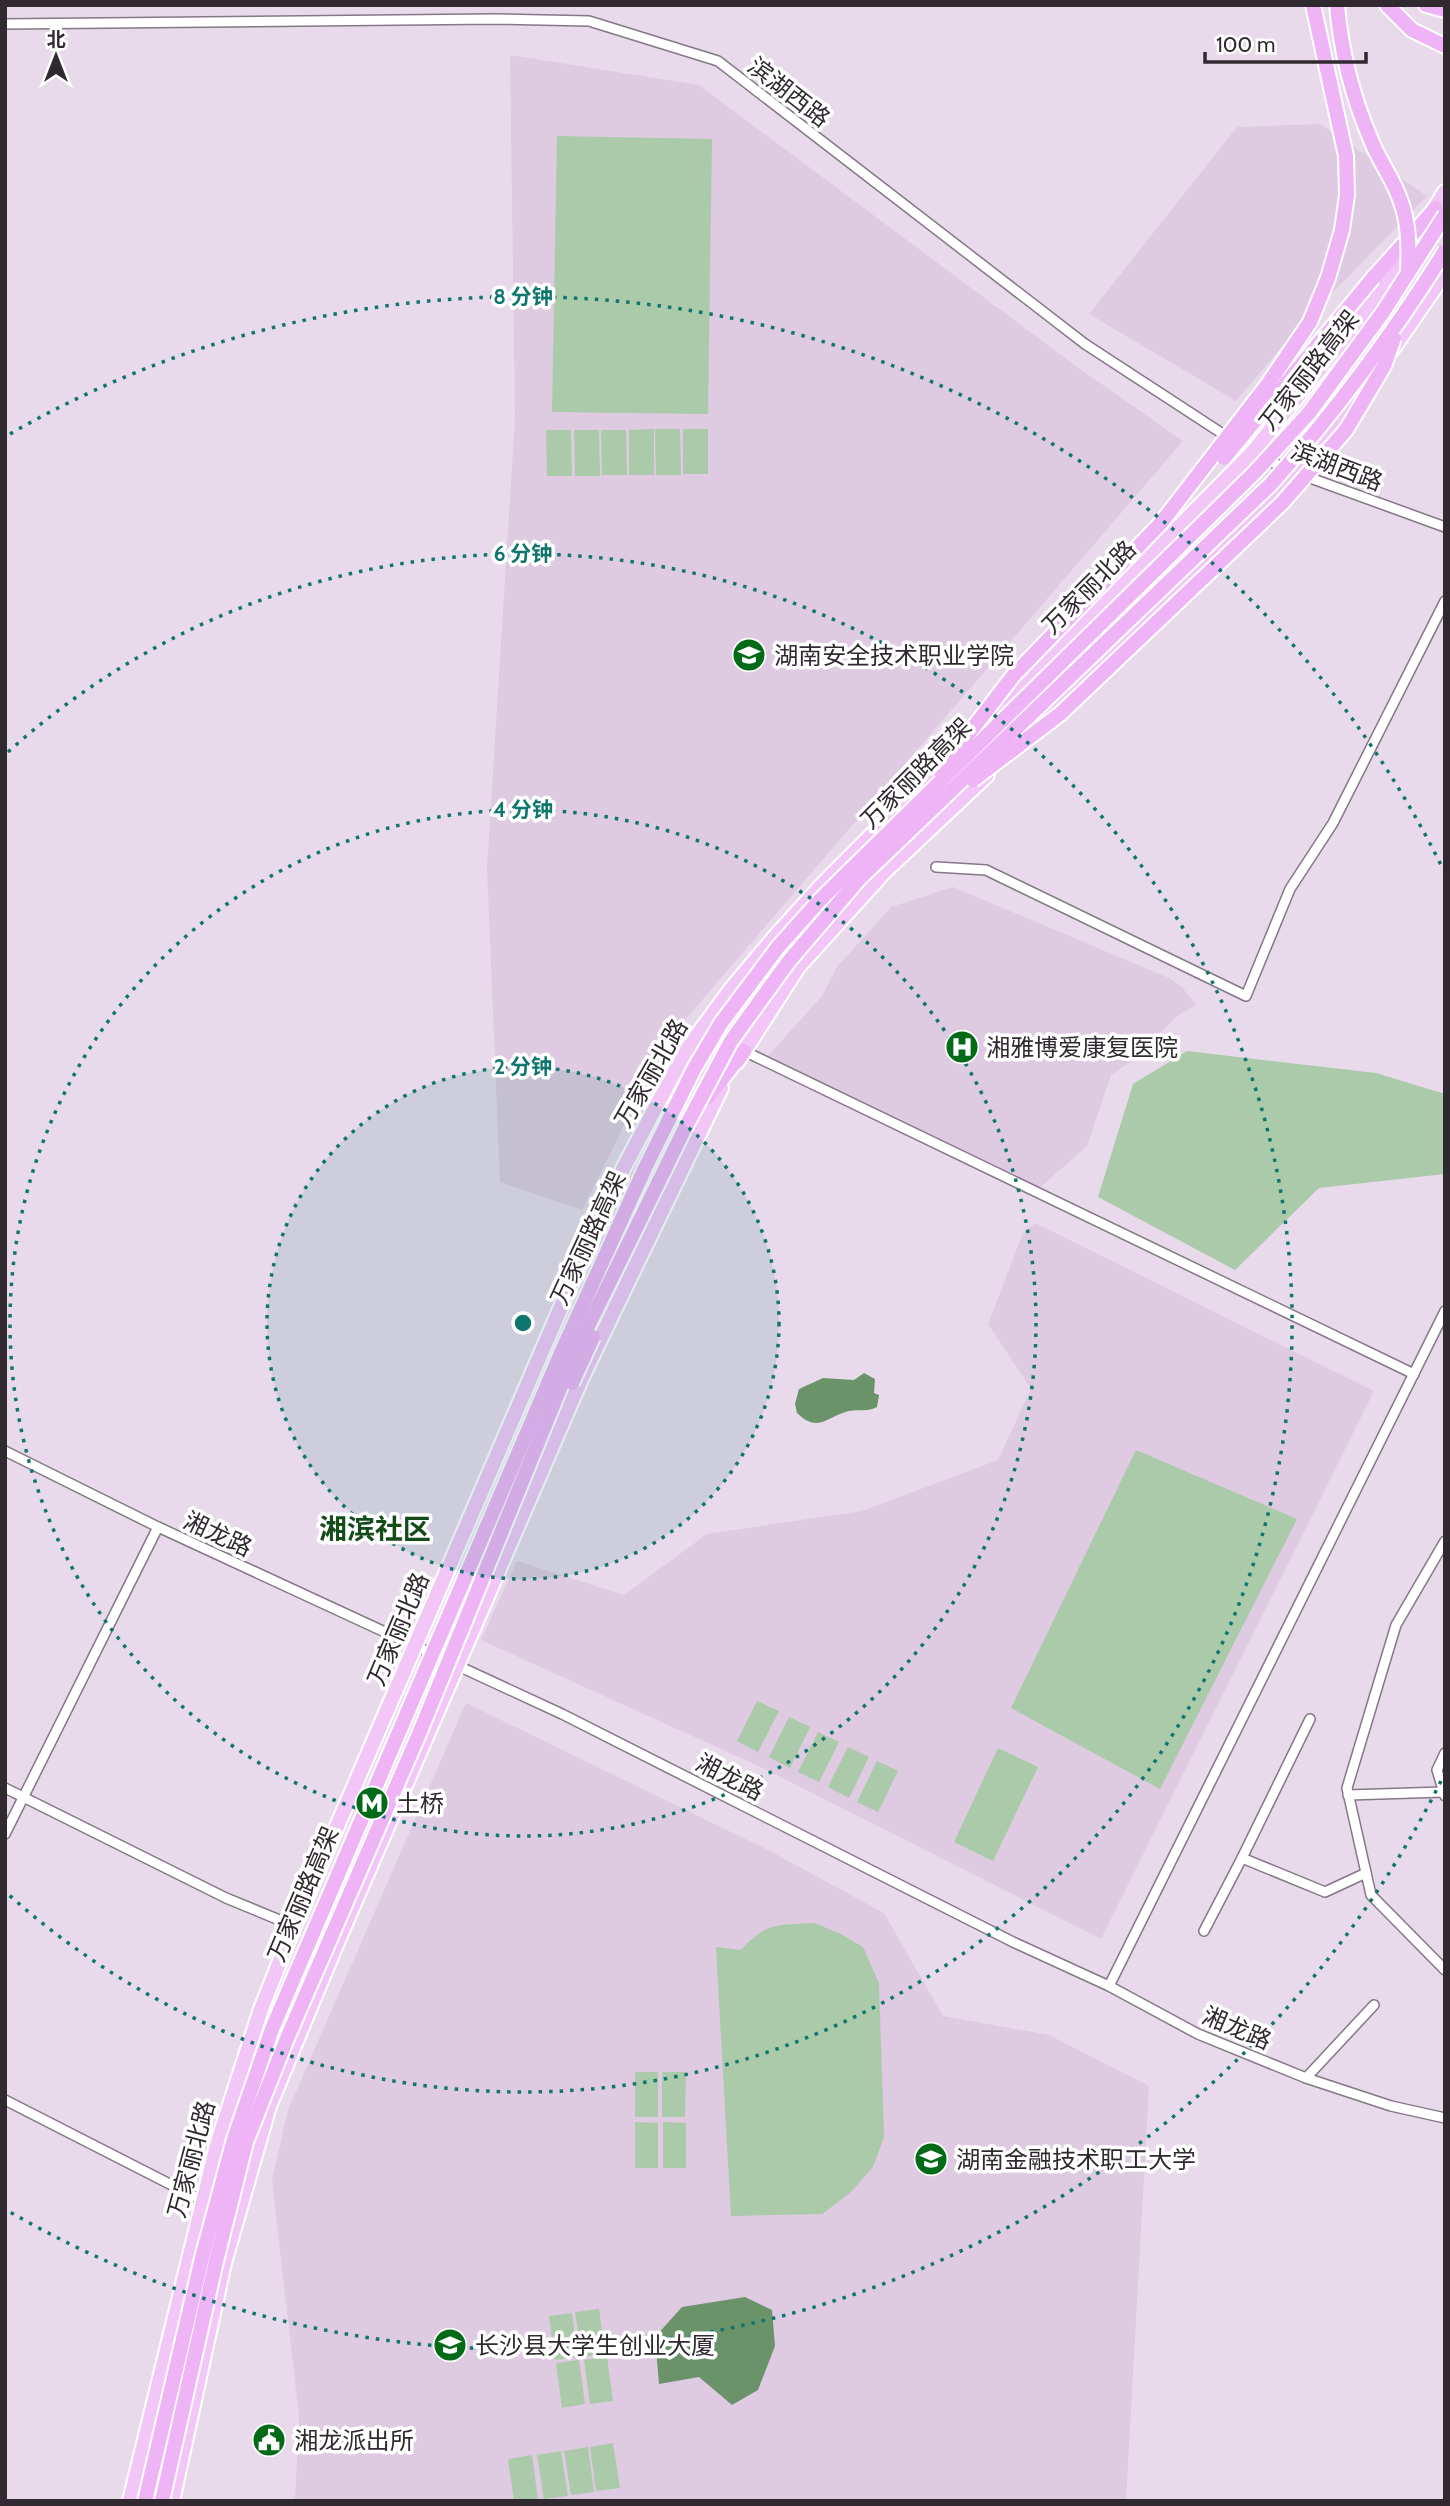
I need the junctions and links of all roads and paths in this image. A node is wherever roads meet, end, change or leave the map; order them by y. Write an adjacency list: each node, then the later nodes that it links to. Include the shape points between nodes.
1 (1312, 5): 14 (highway, bridge, via 1346,156 1342,230 1310,321 1268,384)
2 (1337, 5): 17 (highway, bridge, via 1353,96 1401,201 1407,225 1407,298 1384,366 1346,430 1282,503 1060,714)
3 (1387, 5): 7 (highway, via 1412,30)
4 (1426, 5): 5 (highway)
5 (1445, 10)
6 (5, 24): 12 (street, 滨湖西路, via 589,21 718,61 1086,344)
7 (1445, 46)
8 (1445, 192): 9 (main road, 万家丽北路)
9 (1442, 214): 12 (main road, 万家丽北路); 14 (highway, bridge, via 1373,278 1216,468); 17 (highway, 万家丽路高架, bridge, via 1383,312 1309,413)
10 (1445, 251): 17 (highway, 万家丽路高架, bridge, via 1381,348 1270,484)
11 (1445, 273): 13 (main road)
12 (1252, 453): 13 (street, 滨湖西路); 26 (main road, 万家丽北路, via 822,884 732,988 684,1052 618,1179)
13 (1299, 474): 15 (street, 滨湖西路); 19 (main road, via 884,872 798,967)
14 (1161, 523): 17 (highway, bridge, via 1013,676)
15 (1445, 527)
16 (1445, 601): 18 (street, via 1333,822 1290,889 1246,996 986,870)
17 (915, 815): 23 (highway, 万家丽路高架, bridge, via 789,961 731,1041 572,1359); 47 (highway, 万家丽路高架, bridge, via 820,900 720,1023 581,1306 272,2029 234,2139)
18 (936, 867)
19 (744, 1051): 21 (street); 23 (highway, bridge, via 708,1097); 27 (main road, via 714,1099 588,1365)
20 (1445, 1311): 21 (street)
21 (1414, 1374): 40 (street)
22 (5, 1451): 24 (street, 湘龙路)
23 (507, 1520): 48 (highway, 万家丽路高架, bridge, via 246,2142)
24 (158, 1527): 26 (street, 湘龙路); 33 (street)
25 (1445, 1541): 32 (street, via 1396,1625 1347,1788)
26 (415, 1645): 27 (street, 湘龙路); 37 (main road, 万家丽北路)
27 (458, 1666): 40 (street, 湘龙路); 49 (main road, via 269,2106 224,2263)
28 (1310, 1719): 35 (street)
29 (1445, 1753): 31 (street, via 1437,1770)
30 (5, 1788): 33 (street)
31 (1444, 1794): 32 (street)
32 (1349, 1795): 36 (street)
33 (24, 1797): 34 (street); 37 (street, via 226,1898)
34 (5, 1834)
35 (1242, 1858): 36 (street, via 1325,1892); 38 (street)
36 (1366, 1873): 39 (street, via 1370,1895)
37 (294, 1926): 45 (main road, 万家丽北路, via 239,2073)
38 (1204, 1931)
39 (1445, 1970)
40 (1109, 1986): 42 (street, 湘龙路, via 1198,2034)
41 (1374, 2005): 42 (street)
42 (1306, 2078): 44 (street, 湘龙路)
43 (5, 2101): 45 (street)
44 (1445, 2118)
45 (203, 2201): 46 (main road, 万家丽北路)
46 (130, 2501)
47 (145, 2501)
48 (162, 2501)
49 (172, 2501)

